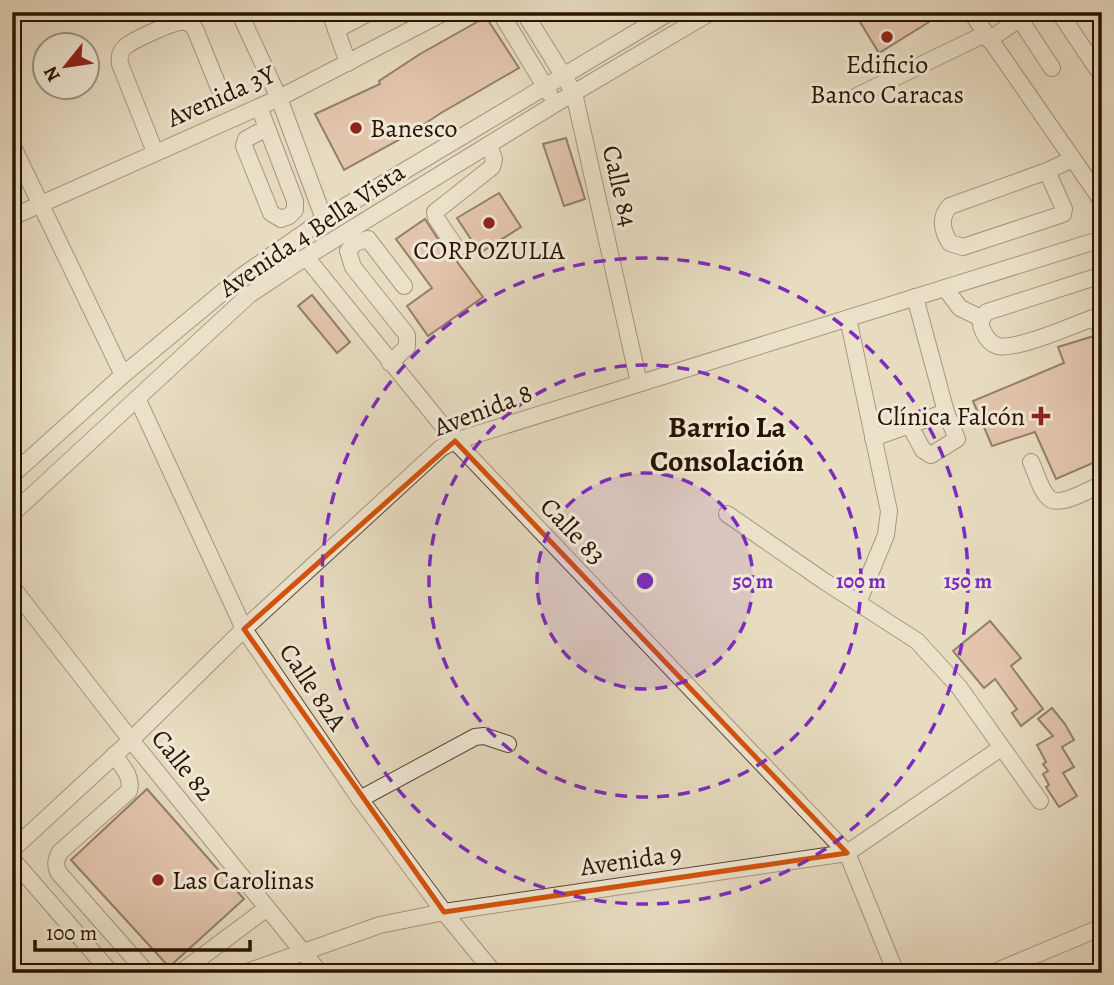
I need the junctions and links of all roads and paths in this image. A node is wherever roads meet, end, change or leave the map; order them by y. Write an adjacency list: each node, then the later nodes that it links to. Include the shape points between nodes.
1 (239, 12): 22 (street)
2 (330, 12): 12 (street)
3 (370, 12): 12 (street)
4 (445, 12): 14 (street, Avenida 3Y)
5 (500, 12): 18 (street)
6 (524, 12): 17 (street, Calle 84)
7 (670, 12): 17 (street, Avenida 4 Bella Vista)
8 (711, 12): 20 (street, Avenida 4 Bella Vista)
9 (971, 12): 13 (street)
10 (1059, 12): 16 (street)
11 (1017, 16): 13 (street); 15 (street)
12 (336, 30): 14 (street)
13 (987, 37): 21 (street); 29 (street)
14 (348, 63): 22 (street, Avenida 3Y)
15 (1052, 68)
16 (1102, 71)
17 (564, 74): 18 (street, Avenida 4 Bella Vista); 20 (street, Calle 84)
18 (544, 86): 23 (street); 34 (street, Avenida 4 Bella Vista)
19 (219, 88): 28 (street, via 189,23 180,22 123,48 120,64)
20 (574, 93): 23 (street, Avenida 4 Bella Vista); 47 (street, Calle 84)
21 (857, 96)
22 (279, 98): 24 (street, Avenida 3Y); 34 (street)
23 (555, 104): 27 (street, Avenida 4 Bella Vista)
24 (259, 107): 25 (street); 28 (street, Avenida 3Y)
25 (267, 128): 25 (street, via 296,205 281,219 271,214 244,146 246,139)
26 (12, 145): 32 (street)
27 (489, 145): 36 (street, via 492,167 435,212); 37 (street, Avenida 4 Bella Vista)
28 (155, 152): 32 (street, Avenida 3Y)
29 (1073, 159): 30 (street); 31 (street)
30 (1047, 171): 30 (street, via 950,206 943,215 950,243 963,247 1063,214)
31 (1102, 201)
32 (40, 203): 33 (street, Avenida 3Y); 46 (street)
33 (12, 217)
34 (324, 219): 46 (street, Avenida 4 Bella Vista, via 242,276)
35 (1102, 239): 40 (street, Avenida 8)
36 (457, 249)
37 (306, 257): 45 (street, Calle 83); 48 (street, Avenida 4 Bella Vista, via 249,295)
38 (1102, 275): 43 (street, via 991,310)
39 (404, 286): 45 (street, via 368,239 348,251 353,267 407,335 407,347)
40 (945, 288): 41 (street, Avenida 8); 43 (street, via 960,308)
41 (915, 297): 42 (street, Avenida 8); 49 (street)
42 (848, 318): 47 (street, Avenida 8); 51 (street)
43 (981, 318): 44 (street, via 988,340 1004,346)
44 (1099, 320)
45 (390, 363): 52 (street, Calle 83)
46 (123, 375): 54 (street, Avenida 4 Bella Vista)
47 (639, 383): 52 (street, Avenida 8)
48 (138, 400): 56 (street, Avenida 4 Bella Vista); 60 (street, Calle 82A)
49 (946, 412): 50 (street); 50 (street, via 957,439 932,455 923,450)
50 (910, 426): 51 (street)
51 (873, 438): 59 (street, via 888,524)
52 (455, 441): 60 (street, Avenida 8, via 441,448); 68 (street, Calle 83)
53 (1031, 462): 55 (street, via 1054,501)
54 (12, 475)
55 (1102, 484)
56 (12, 514)
57 (727, 514): 59 (street)
58 (12, 587): 61 (street, Calle 82)
59 (858, 603): 63 (street, via 917,641 960,687)
60 (244, 629): 61 (street, Avenida 8); 65 (street, Calle 82A)
61 (131, 740): 64 (street, Avenida 8); 70 (street, Calle 82)
62 (508, 744): 65 (street, via 475,737)
63 (1001, 747): 66 (street); 68 (street, Avenida 9)
64 (114, 755): 67 (street, Avenida 8); 75 (street, via 128,776 129,791 61,852 56,866)
65 (360, 799): 71 (street, Calle 82A)
66 (1040, 801)
67 (12, 850)
68 (847, 853): 71 (street, Avenida 9); 80 (street, Calle 83)
69 (12, 859): 74 (street)
70 (267, 908): 73 (street, Calle 82); 76 (street)
71 (444, 912): 73 (street, Avenida 9, via 380,925); 79 (street, Calle 82A)
72 (1102, 927): 81 (street)
73 (302, 951): 77 (street, Avenida 9); 78 (street, Calle 82)
74 (111, 973)
75 (147, 973)
76 (180, 973)
77 (244, 973)
78 (320, 973)
79 (494, 973)
80 (896, 973)
81 (992, 973)

